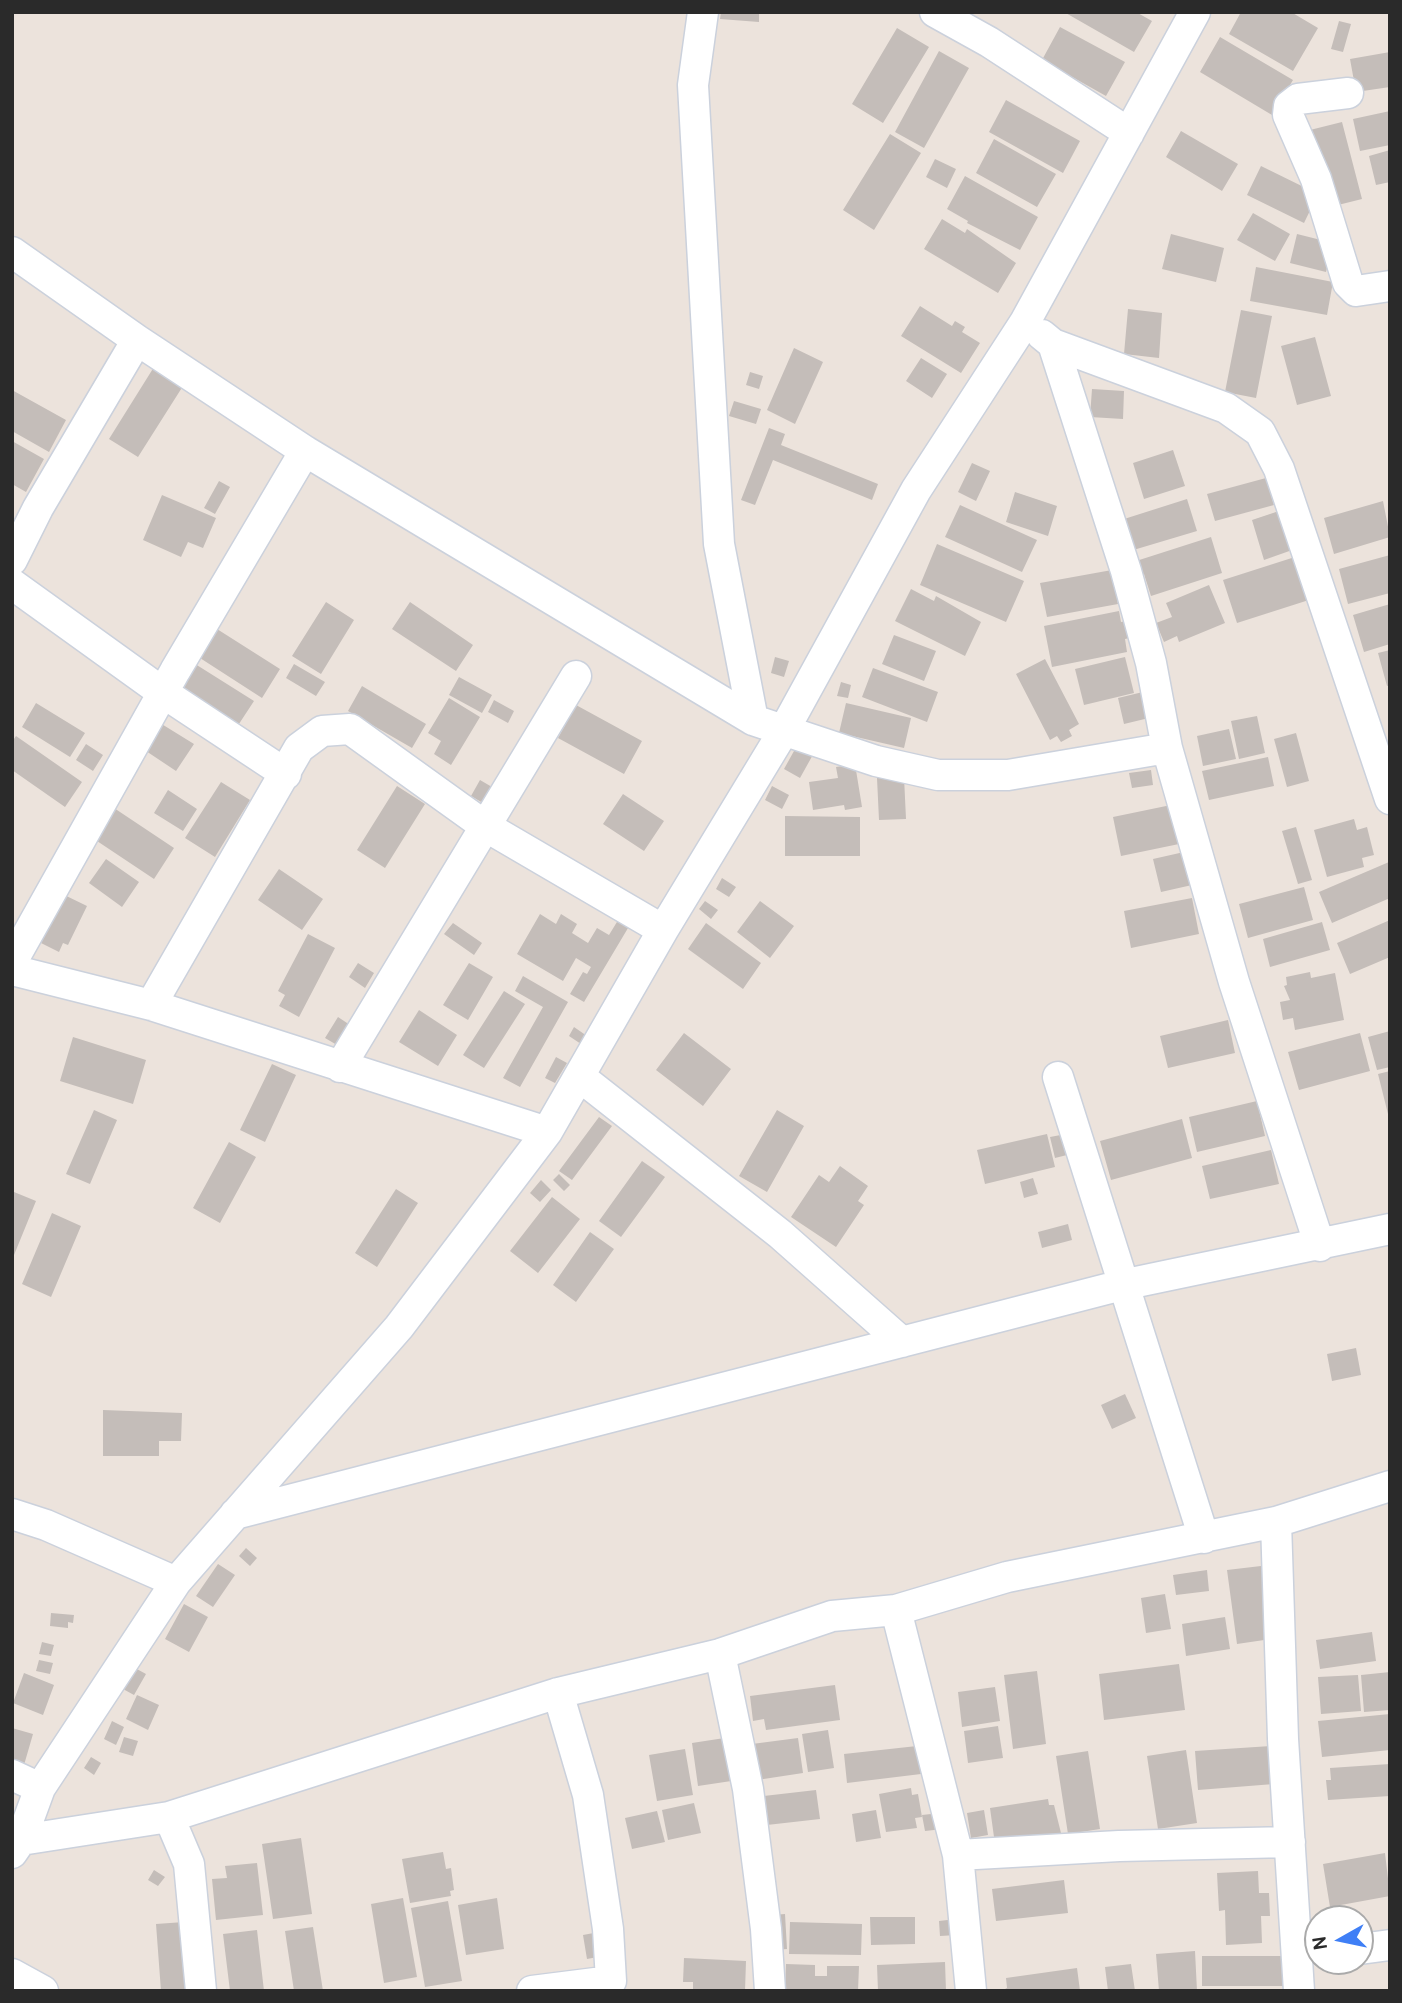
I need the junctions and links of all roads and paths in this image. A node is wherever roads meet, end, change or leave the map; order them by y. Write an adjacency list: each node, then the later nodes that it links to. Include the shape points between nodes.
1 (703, 12): 16 (street, via 693,85 719,544)
2 (935, 12): 5 (street, via 989,41)
3 (1195, 12): 5 (street)
4 (1348, 93): 7 (street, via 1298,99 1289,106 1288,115 1315,178 1348,284 1356,291)
5 (1129, 133): 8 (street)
6 (12, 252): 9 (street)
7 (1390, 286)
8 (1025, 322): 10 (street); 17 (street, via 916,490)
9 (137, 340): 11 (street); 12 (street)
10 (1053, 344): 18 (street, via 1130,584 1152,663); 20 (street, via 1226,408 1260,432 1279,469)
11 (305, 451): 15 (street); 16 (street)
12 (12, 560)
13 (12, 584): 15 (street)
14 (576, 676): 21 (street)
15 (162, 692): 19 (street); 23 (street)
16 (753, 720): 17 (street)
17 (783, 732): 18 (street, via 938,775 1008,775); 22 (street)
18 (1167, 748): 31 (street, via 1234,982)
19 (286, 774): 21 (street, via 299,748 322,731 350,729); 25 (street)
20 (1390, 799)
21 (485, 826): 22 (street); 26 (street)
22 (663, 930): 27 (street)
23 (12, 962)
24 (12, 970): 25 (street)
25 (151, 1005): 26 (street)
26 (340, 1067): 29 (street)
27 (579, 1076): 29 (street); 33 (street, via 780,1234)
28 (1058, 1077): 32 (street)
29 (547, 1132): 36 (street, via 400,1327)
30 (1390, 1229): 31 (street)
31 (1320, 1246): 32 (street)
32 (1122, 1285): 33 (street); 38 (street)
33 (902, 1342): 36 (street)
34 (1390, 1486): 37 (street)
35 (12, 1514): 39 (street)
36 (235, 1514): 39 (street)
37 (1276, 1522): 38 (street); 46 (street)
38 (1205, 1538): 40 (street, via 1007,1577)
39 (176, 1582): 44 (street)
40 (896, 1610): 41 (street, via 832,1616); 48 (street)
41 (720, 1654): 42 (street); 55 (street, via 748,1789)
42 (558, 1693): 45 (street); 51 (street, via 588,1795)
43 (12, 1775): 44 (street)
44 (40, 1788): 47 (street)
45 (169, 1817): 47 (street); 53 (street, via 188,1864)
46 (1290, 1842): 48 (street); 49 (street)
47 (16, 1846)
48 (958, 1855): 56 (street)
49 (1304, 1931)
50 (12, 1974): 52 (street)
51 (612, 1986): 54 (street)
52 (43, 1991)
53 (201, 1991)
54 (533, 1991)
55 (770, 1991)
56 (971, 1991)

